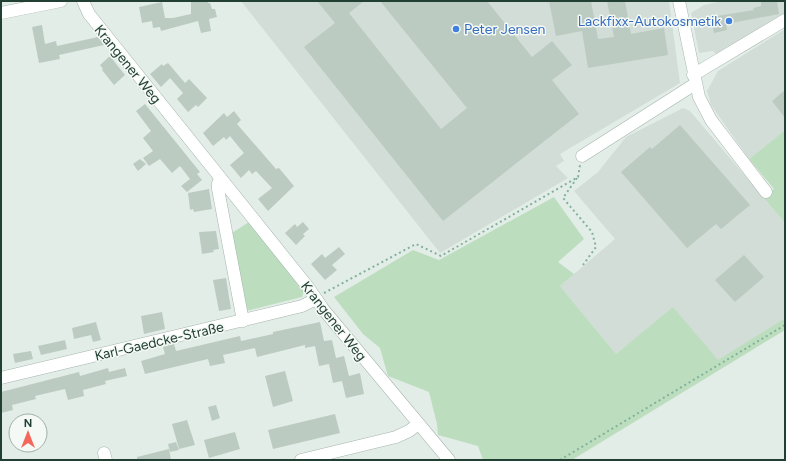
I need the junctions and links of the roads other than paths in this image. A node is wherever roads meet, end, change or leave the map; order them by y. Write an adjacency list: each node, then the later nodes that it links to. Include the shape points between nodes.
1 (60, 1): 4 (street)
2 (83, 1): 8 (street, Krangener Weg, via 88,14)
3 (679, 1): 6 (street)
4 (1, 13)
5 (785, 20): 6 (street)
6 (694, 79): 7 (street); 9 (street, via 699,97 711,120)
7 (582, 156)
8 (222, 180): 10 (street, Krangener Weg); 11 (street, via 218,183 218,189)
9 (766, 192)
10 (316, 299): 11 (street, Karl-Gaedcke-Straße, via 302,306); 13 (street, Krangener Weg)
11 (243, 321): 12 (street, Karl-Gaedcke-Straße)
12 (1, 378)
13 (418, 424): 14 (street, via 396,437); 15 (street, Krangener Weg)
14 (301, 460)
15 (449, 460)

